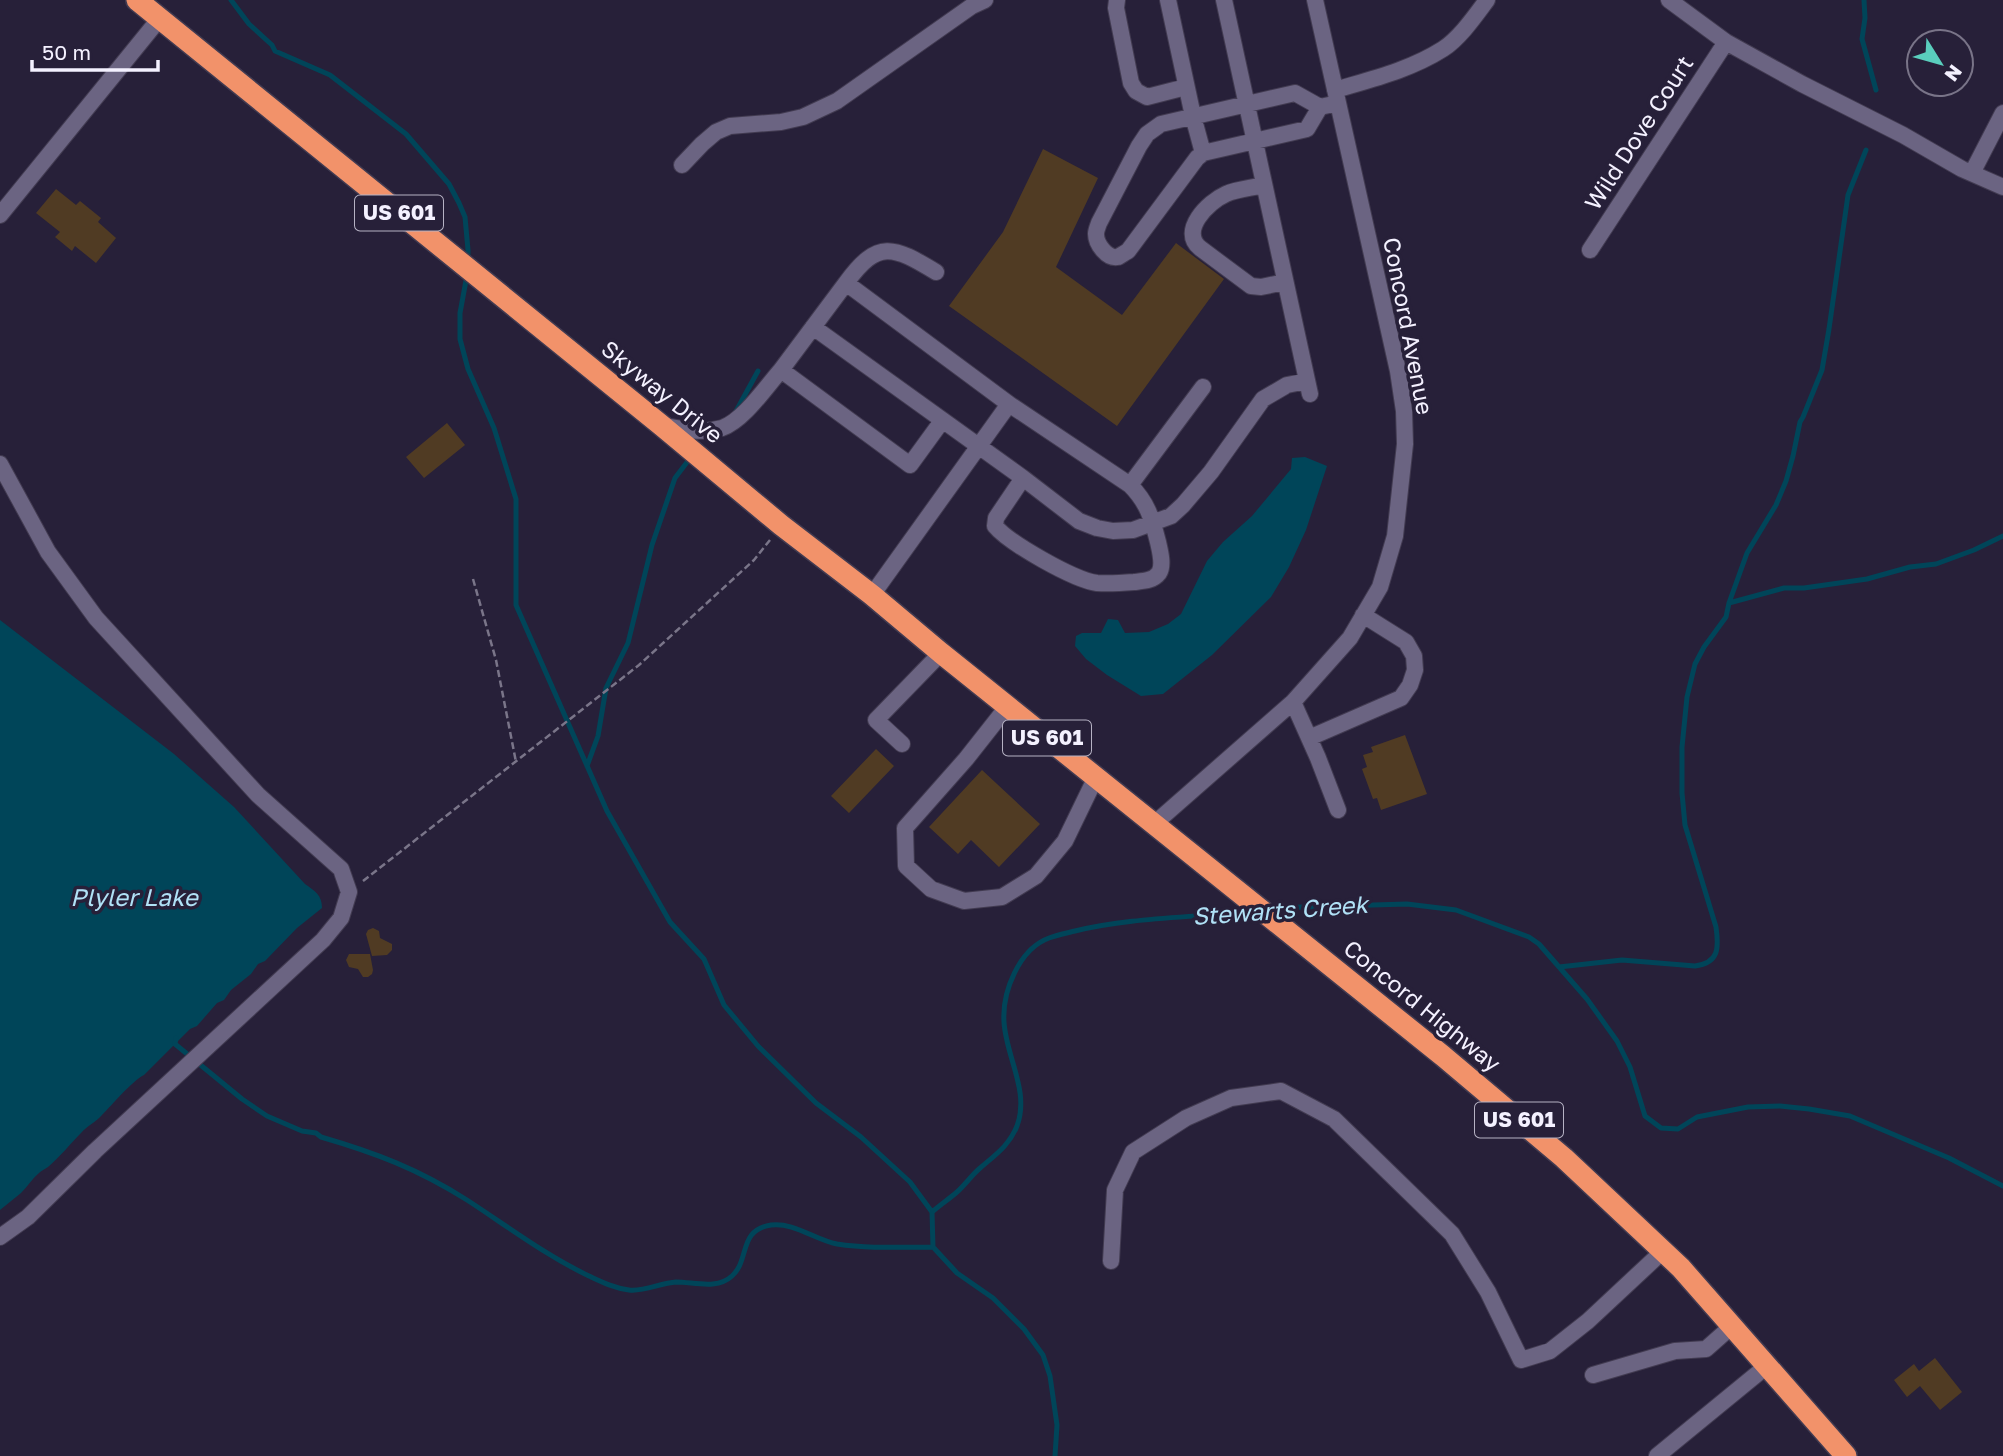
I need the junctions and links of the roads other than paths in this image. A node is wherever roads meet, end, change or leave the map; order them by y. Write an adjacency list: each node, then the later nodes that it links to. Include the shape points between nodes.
1 (137, 0): 9 (highway, Skyway Drive / US 601)
2 (985, 0): 19 (street, via 837,101 803,117 716,132)
3 (1117, 0): 11 (street, via 1136,91 1147,97)
4 (1168, 0): 11 (street)
5 (1224, 0): 13 (street)
6 (1315, 0): 12 (street, Concord Avenue)
7 (1487, 0): 12 (street, via 1445,48)
8 (1669, 0): 10 (street)
9 (160, 18): 23 (street); 33 (highway, Skyway Drive / US 601)
10 (1726, 42): 20 (street); 24 (street, Wild Dove Court)
11 (1186, 87): 16 (street)
12 (1336, 97): 14 (street); 40 (street, Concord Avenue, via 1404,411 1395,536 1380,587)
13 (1246, 104): 14 (street, via 1295,93); 16 (street); 17 (street)
14 (1320, 107): 17 (street, via 1307,129)
15 (2003, 113): 20 (street)
16 (1193, 116): 18 (street); 18 (street, via 1161,124 1139,146 1099,223 1096,234 1104,251 1119,257 1128,251)
17 (1254, 140): 18 (street); 21 (street)
18 (1203, 153)
19 (682, 165)
20 (1972, 173): 22 (street)
21 (1264, 185): 26 (street); 26 (street, via 1214,201 1191,237 1251,286)
22 (2003, 187)
23 (0, 215)
24 (1590, 250)
25 (936, 272): 27 (street, via 892,250 872,255)
26 (1285, 282): 38 (street, via 1308,387 1286,385 1264,399 1183,505)
27 (846, 283): 28 (street); 31 (street)
28 (813, 327): 29 (street); 32 (street)
29 (781, 370): 32 (street, via 910,465); 33 (street, via 736,420 722,428 692,431)
30 (1203, 387): 37 (street)
31 (1009, 404): 34 (street); 37 (street)
32 (942, 421): 34 (street)
33 (661, 425): 39 (highway, Skyway Drive / US 601)
34 (978, 447): 36 (street); 39 (street)
35 (0, 464): 49 (street, via 48,552 96,618 258,796 341,869 349,892 341,918 323,940 28,1217)
36 (1023, 478): 38 (street, via 1079,521 1097,528 1133,530); 38 (street, via 995,526 1039,559 1094,583 1147,581 1157,575 1160,551)
37 (1130, 485): 38 (street, via 1143,498)
38 (1153, 523)
39 (872, 595): 41 (highway, Skyway Drive / US 601)
40 (1363, 615): 42 (street, Concord Avenue, via 1350,638); 44 (street, via 1406,642 1414,656 1410,685 1401,698)
41 (940, 653): 43 (highway, Skyway Drive / US 601); 45 (street, via 876,720)
42 (1293, 702): 44 (street); 48 (street, Concord Avenue)
43 (1007, 707): 46 (highway, Skyway Drive / US 601); 46 (street, via 905,828 906,866 931,889 964,901 1002,897 1036,876 1065,841)
44 (1309, 738): 47 (street)
45 (902, 744)
46 (1096, 777): 48 (highway, Skyway Drive / US 601)
47 (1338, 810)
48 (1154, 824): 50 (highway, Concord Highway / US 601, via 1564,1158)
49 (0, 1237)
50 (1662, 1251): 51 (street, via 1550,1351 1521,1360 1488,1292 1452,1234 1334,1119 1281,1091 1231,1098 1186,1118 1133,1152 1115,1190); 52 (highway, Concord Highway / US 601)
51 (1111, 1261)
52 (1732, 1326): 53 (highway, Concord Highway / US 601); 54 (street, via 1706,1349 1675,1351)
53 (1768, 1366): 55 (street); 56 (highway, Concord Highway / US 601)
54 (1594, 1375)
55 (1657, 1456)
56 (1846, 1456)

